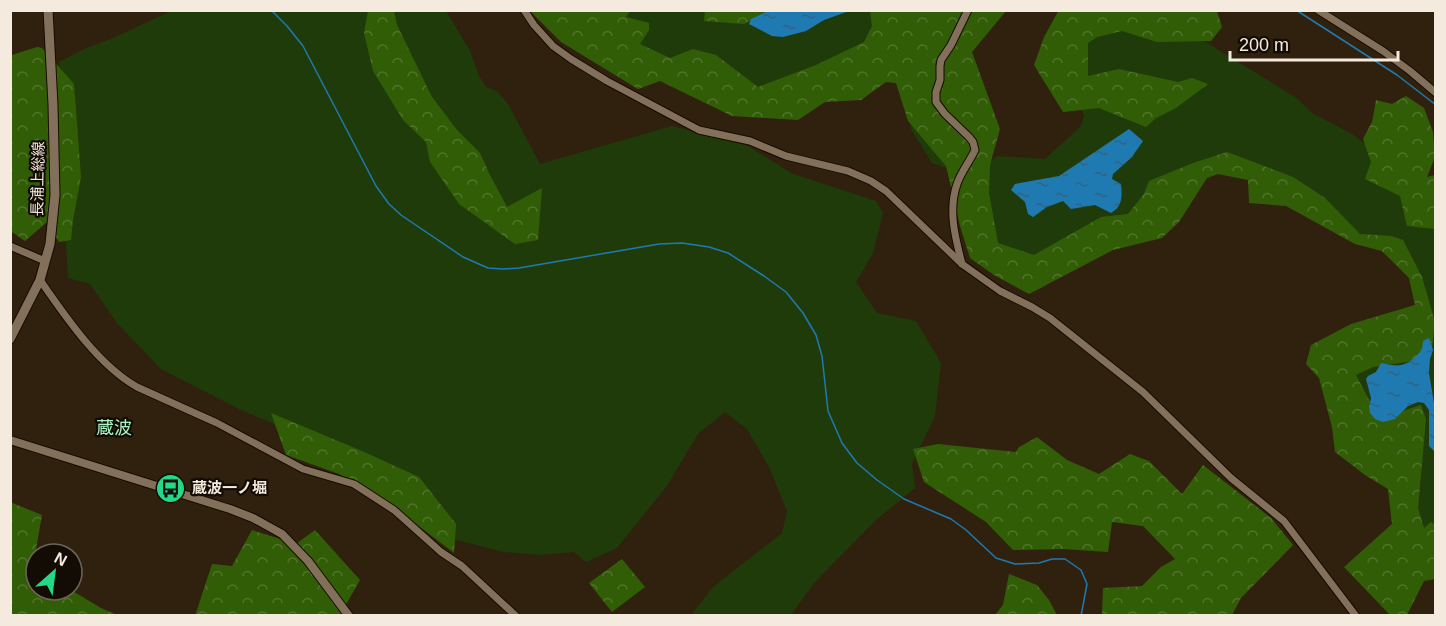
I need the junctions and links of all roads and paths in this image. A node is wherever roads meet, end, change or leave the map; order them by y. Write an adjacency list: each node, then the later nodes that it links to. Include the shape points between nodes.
1 (48, 10): 7 (main road, 長浦上総線, via 55,195)
2 (524, 10): 8 (street, via 554,46 571,59 699,130 750,141 871,181)
3 (968, 10): 8 (street, via 941,60 936,92 936,102 969,137 975,150 957,183 955,197 954,232)
4 (1318, 10): 5 (street, via 1383,51)
5 (1436, 93)
6 (10, 246): 7 (street)
7 (45, 261): 9 (main road, 長浦上総線)
8 (962, 264): 14 (street, via 1000,291 1050,318 1143,392 1232,478 1284,521)
9 (40, 280): 10 (main road, 長浦上総線); 13 (street, via 87,343 126,381 218,423 303,470 354,484 394,510)
10 (10, 339)
11 (10, 440): 12 (street, via 253,518 282,534)
12 (349, 615)
13 (516, 615)
14 (1356, 615)

